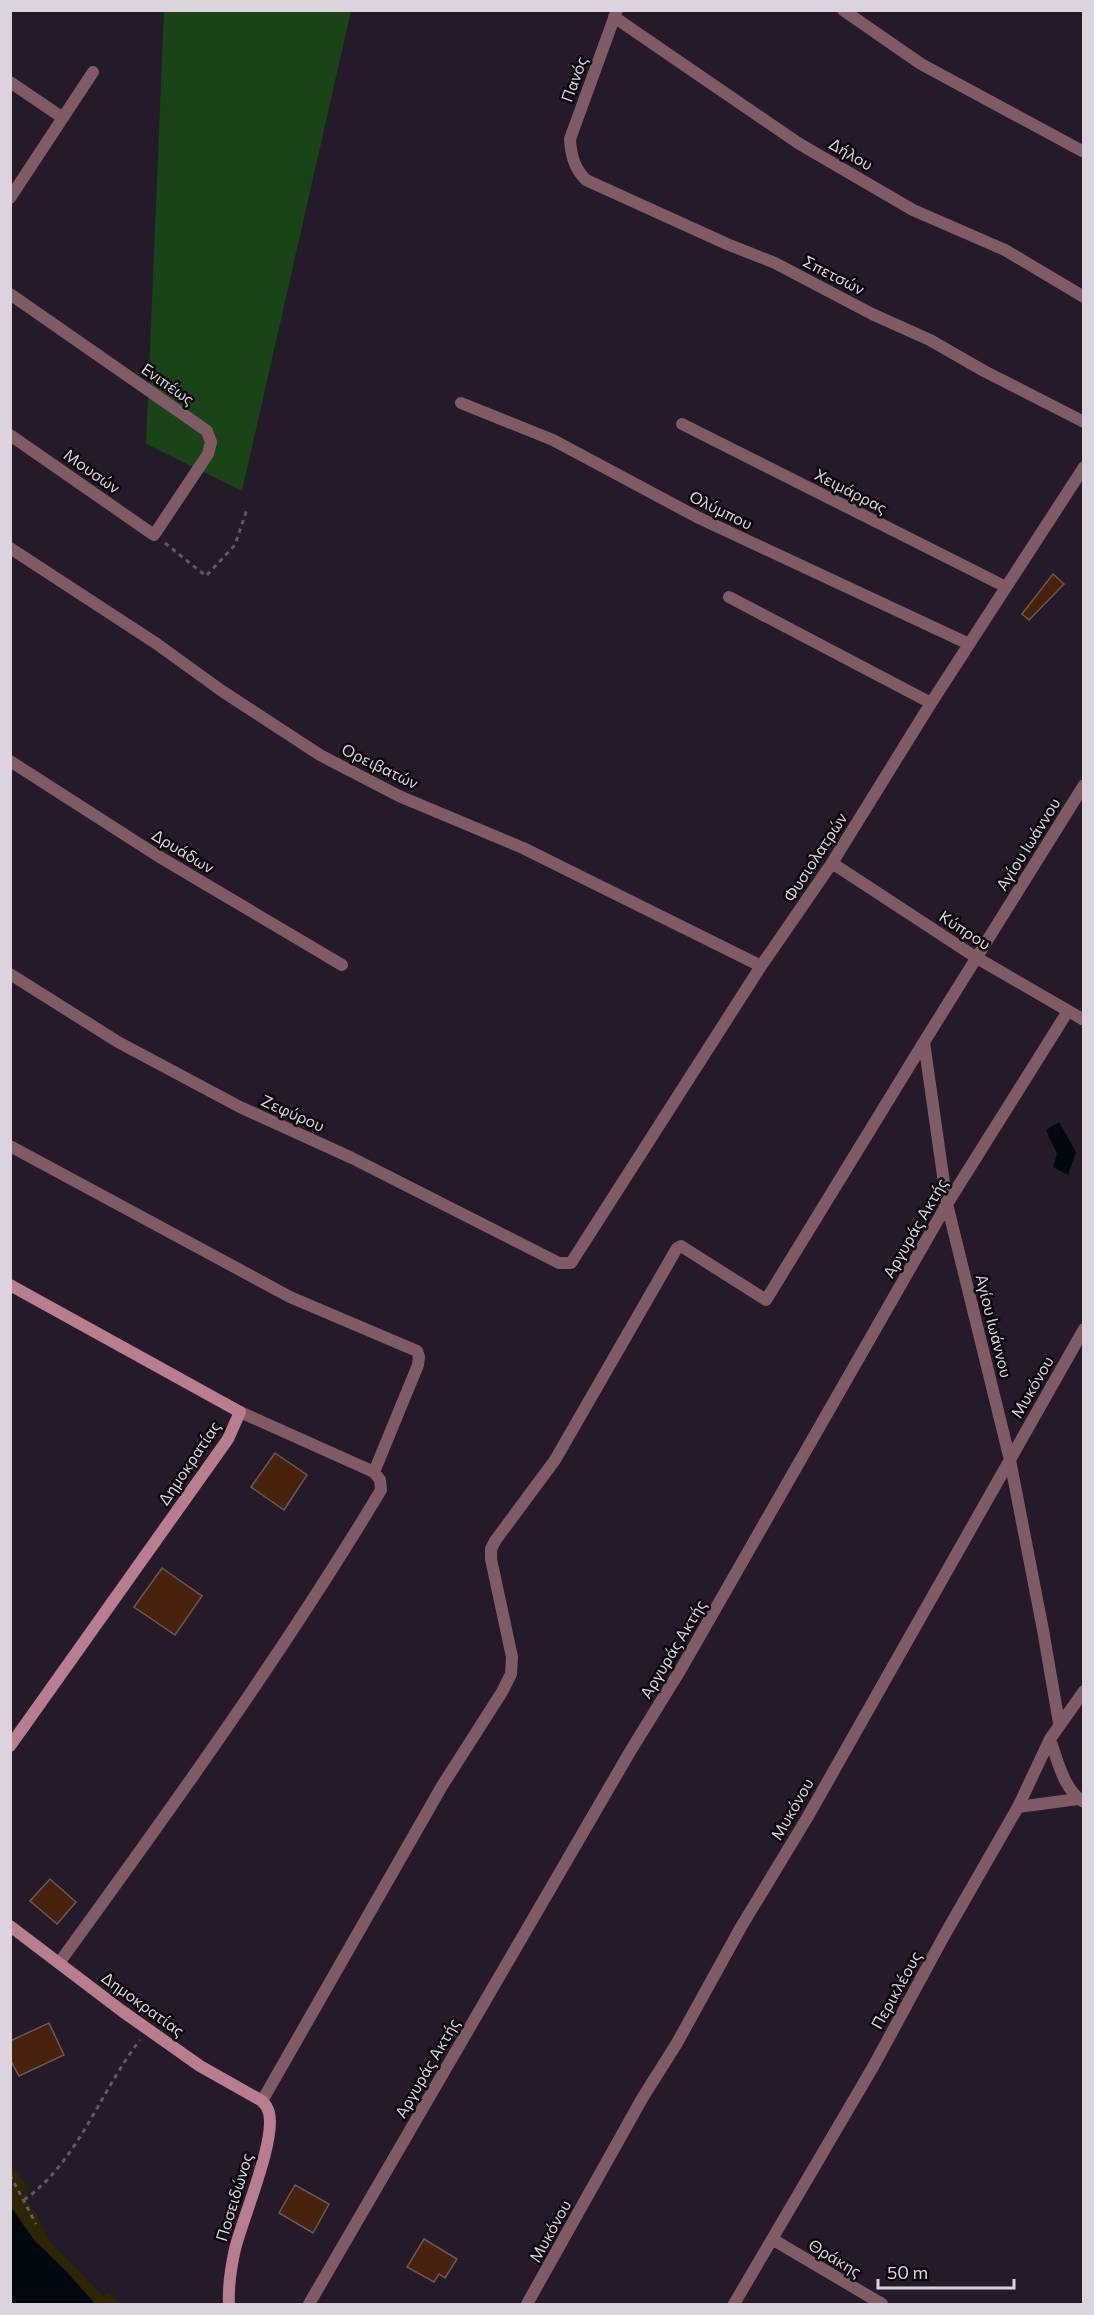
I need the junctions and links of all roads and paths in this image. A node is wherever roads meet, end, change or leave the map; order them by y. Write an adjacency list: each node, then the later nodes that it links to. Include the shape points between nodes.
1 (843, 10): 6 (street, via 921,64)
2 (616, 14): 7 (street, Πανός, via 570,139); 10 (street, Δήλου, via 798,143 913,210 1005,250)
3 (93, 72): 5 (street)
4 (10, 82): 5 (street)
5 (63, 118): 8 (street)
6 (1083, 152)
7 (573, 159): 12 (street, Σπετσών, via 579,173 592,184 775,263)
8 (10, 198)
9 (10, 294): 17 (street, Ενιπέως, via 207,431 211,442 208,454)
10 (1083, 297)
11 (460, 403): 21 (street, Ολύμπου, via 553,440 697,517)
12 (1083, 422)
13 (682, 424): 19 (street, Χειμάρρας)
14 (10, 435): 17 (street, Μουσών)
15 (1083, 466): 19 (street, Φυσιολατρών)
16 (247, 509): 17 (path, via 235,545 206,576)
17 (154, 535)
18 (10, 548): 28 (street, Ορειβατών, via 320,755 399,796 523,848)
19 (1006, 587): 21 (street, Φυσιολατρών)
20 (729, 597): 22 (street)
21 (969, 644): 22 (street, Φυσιολατρών)
22 (931, 703): 25 (street, Φυσιολατρών)
23 (10, 761): 27 (street, Δρυάδων, via 158,856)
24 (1083, 785): 26 (street, Αγίου Ιωάννου)
25 (832, 863): 26 (street, Κύπρου); 28 (street, Φυσιολατρών)
26 (977, 958): 30 (street, Κύπρου); 32 (street, Αγίου Ιωάννου)
27 (342, 965)
28 (761, 966): 35 (street, Φυσιολατρών)
29 (10, 974): 35 (street, Ζεφύρου, via 118,1042 240,1107 352,1158 559,1263)
30 (1068, 1011): 31 (street, Κύπρου); 34 (street, Αργυράς Ακτής)
31 (1083, 1020)
32 (924, 1042): 34 (street, Αγίου Ιωάννου); 50 (street, Αγίου Ιωάννου, via 766,1300 681,1246 677,1248 555,1460 491,1549 512,1657 511,1674 442,1786)
33 (10, 1146): 40 (street, via 290,1297 417,1351 417,1365)
34 (947, 1204): 39 (street, Αγίου Ιωάννου); 56 (street, Αργυράς Ακτής, via 681,1669)
35 (570, 1263)
36 (10, 1285): 38 (street, Δημοκρατίας)
37 (1083, 1329): 39 (street, Μυκόνου)
38 (240, 1412): 40 (street); 44 (street, Δημοκρατίας, via 228,1439)
39 (1010, 1460): 42 (street, Αγίου Ιωάννου); 57 (street, Μυκόνου)
40 (374, 1472): 48 (street, via 381,1490 342,1556 138,1855)
41 (1083, 1691): 42 (street, Περικλέους)
42 (1059, 1723): 43 (street, Περικλέους)
43 (1050, 1739): 45 (street, via 1066,1782); 46 (street, Περικλέους)
44 (10, 1746)
45 (1081, 1800): 46 (street)
46 (1018, 1807): 54 (street, Περικλέους)
47 (10, 1926): 48 (street, Δημοκρατίας)
48 (59, 1963): 49 (street, Δημοκρατίας)
49 (148, 2029): 50 (street, Δημοκρατίας, via 200,2066); 52 (path, via 104,2092 76,2142)
50 (262, 2101): 55 (street, Ποσειδώνος, via 269,2113 268,2132 236,2247)
51 (10, 2175): 52 (path)
52 (24, 2200): 53 (path)
53 (36, 2224)
54 (772, 2239): 58 (street, Περικλέους); 59 (street, Θράκης)
55 (228, 2304)
56 (309, 2304)
57 (527, 2304)
58 (734, 2304)
59 (882, 2304)

